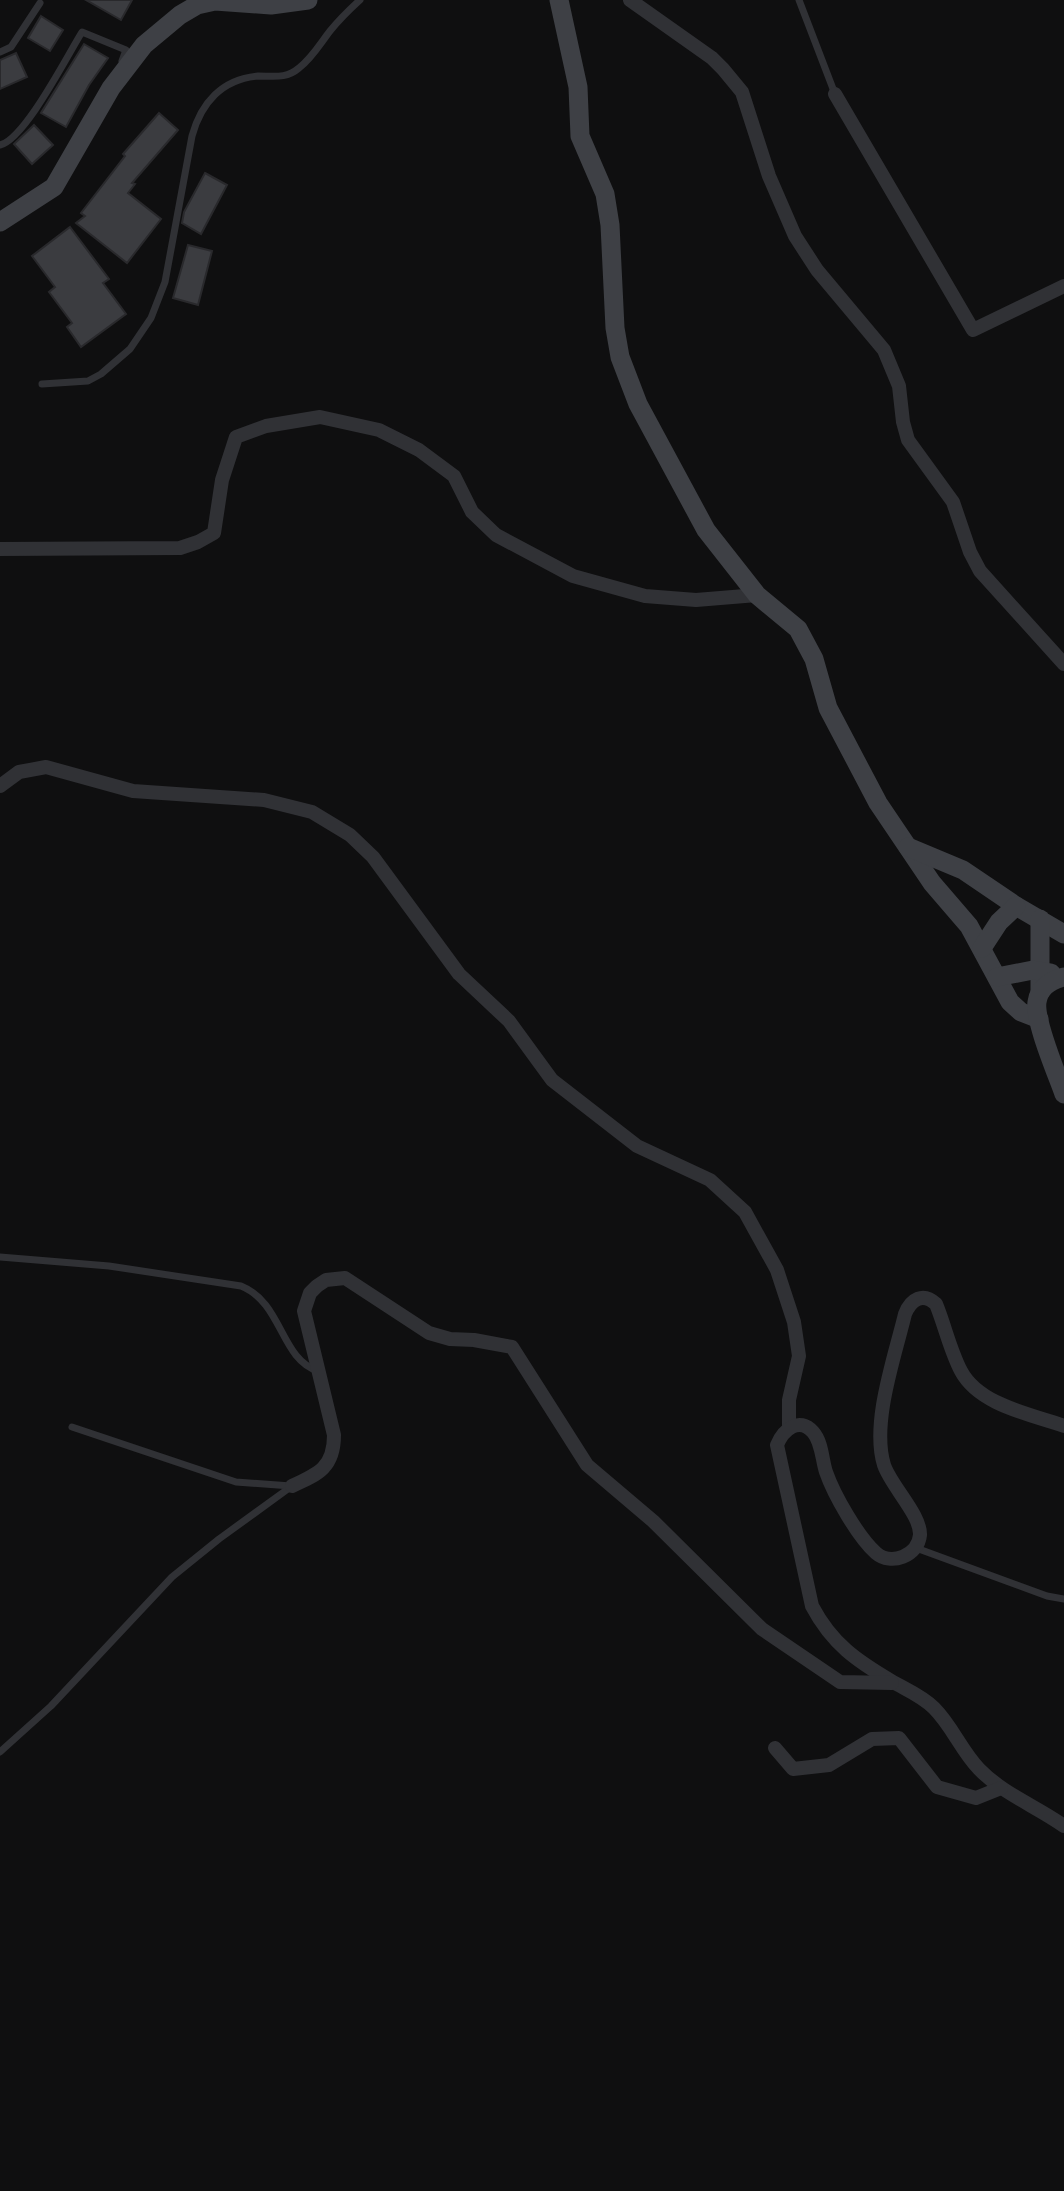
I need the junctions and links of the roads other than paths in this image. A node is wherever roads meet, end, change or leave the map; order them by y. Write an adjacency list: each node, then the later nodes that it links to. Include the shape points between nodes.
1 (308, 0): 8 (street, via 197,5 144,46)
2 (360, 0): 13 (lane, via 299,69 286,77 237,80 204,105 192,136 165,282 151,318 130,349 101,374 88,380)
3 (559, 0): 15 (street, via 578,87 580,136 605,194 615,328 624,369 706,530)
4 (631, 0): 16 (street, via 712,58 741,92 786,218 817,270 884,350 899,386 908,440 953,502 980,571)
5 (799, 0): 9 (lane)
6 (40, 3): 7 (lane, via 11,47)
7 (0, 52)
8 (111, 88): 10 (lane, via 126,50 82,32 23,129); 11 (street, via 54,187)
9 (835, 93): 12 (street, via 973,330)
10 (0, 145)
11 (0, 222)
12 (1064, 286)
13 (42, 384)
14 (0, 549): 15 (street, via 180,548 198,542 214,533 222,480 236,437 266,426 320,417 379,430 419,450 454,475 472,512 496,535 573,576 645,596 696,600)
15 (757, 595): 18 (street, via 797,629 814,659 828,708 850,753)
16 (1064, 664)
17 (0, 786): 33 (street, via 19,772 46,767 133,791 264,800 312,812 350,835 373,857 459,974 509,1021 552,1080 636,1146 710,1180 745,1212 777,1270 794,1322 799,1356 789,1400)
18 (908, 847): 19 (street, via 963,870); 22 (street)
19 (1016, 906): 20 (street); 22 (street)
20 (1040, 919): 21 (street); 23 (street)
21 (1064, 934)
22 (982, 948): 24 (street)
23 (1041, 971): 24 (street); 25 (street); 26 (street)
24 (997, 977): 27 (street, via 1015,1007)
25 (1064, 977): 26 (street)
26 (1040, 992): 27 (street)
27 (1039, 1019): 28 (street)
28 (1064, 1094)
29 (0, 1257): 30 (lane, via 109,1266 241,1286 267,1304 297,1357)
30 (318, 1371): 34 (street, via 334,1447 324,1468); 37 (street, via 304,1311 317,1286 336,1278 345,1278 429,1333 512,1347 587,1465 653,1521 762,1629 840,1682)
31 (1064, 1426): 35 (street, via 983,1394 961,1372 936,1304 926,1298 914,1299 905,1314 879,1433 894,1487 919,1525)
32 (72, 1427): 34 (lane, via 236,1482)
33 (789, 1427): 35 (street, via 804,1426 812,1431 836,1496 871,1548 894,1560); 37 (street, via 777,1445 812,1606 833,1640)
34 (292, 1486): 39 (lane, via 172,1577 51,1706)
35 (916, 1548): 36 (lane)
36 (1064, 1599)
37 (894, 1682): 40 (street, via 933,1708 966,1755)
38 (775, 1748): 40 (street, via 793,1769 829,1765 872,1739 900,1738 937,1787 976,1798)
39 (0, 1752)
40 (1000, 1788): 41 (street)
41 (1064, 1826)

